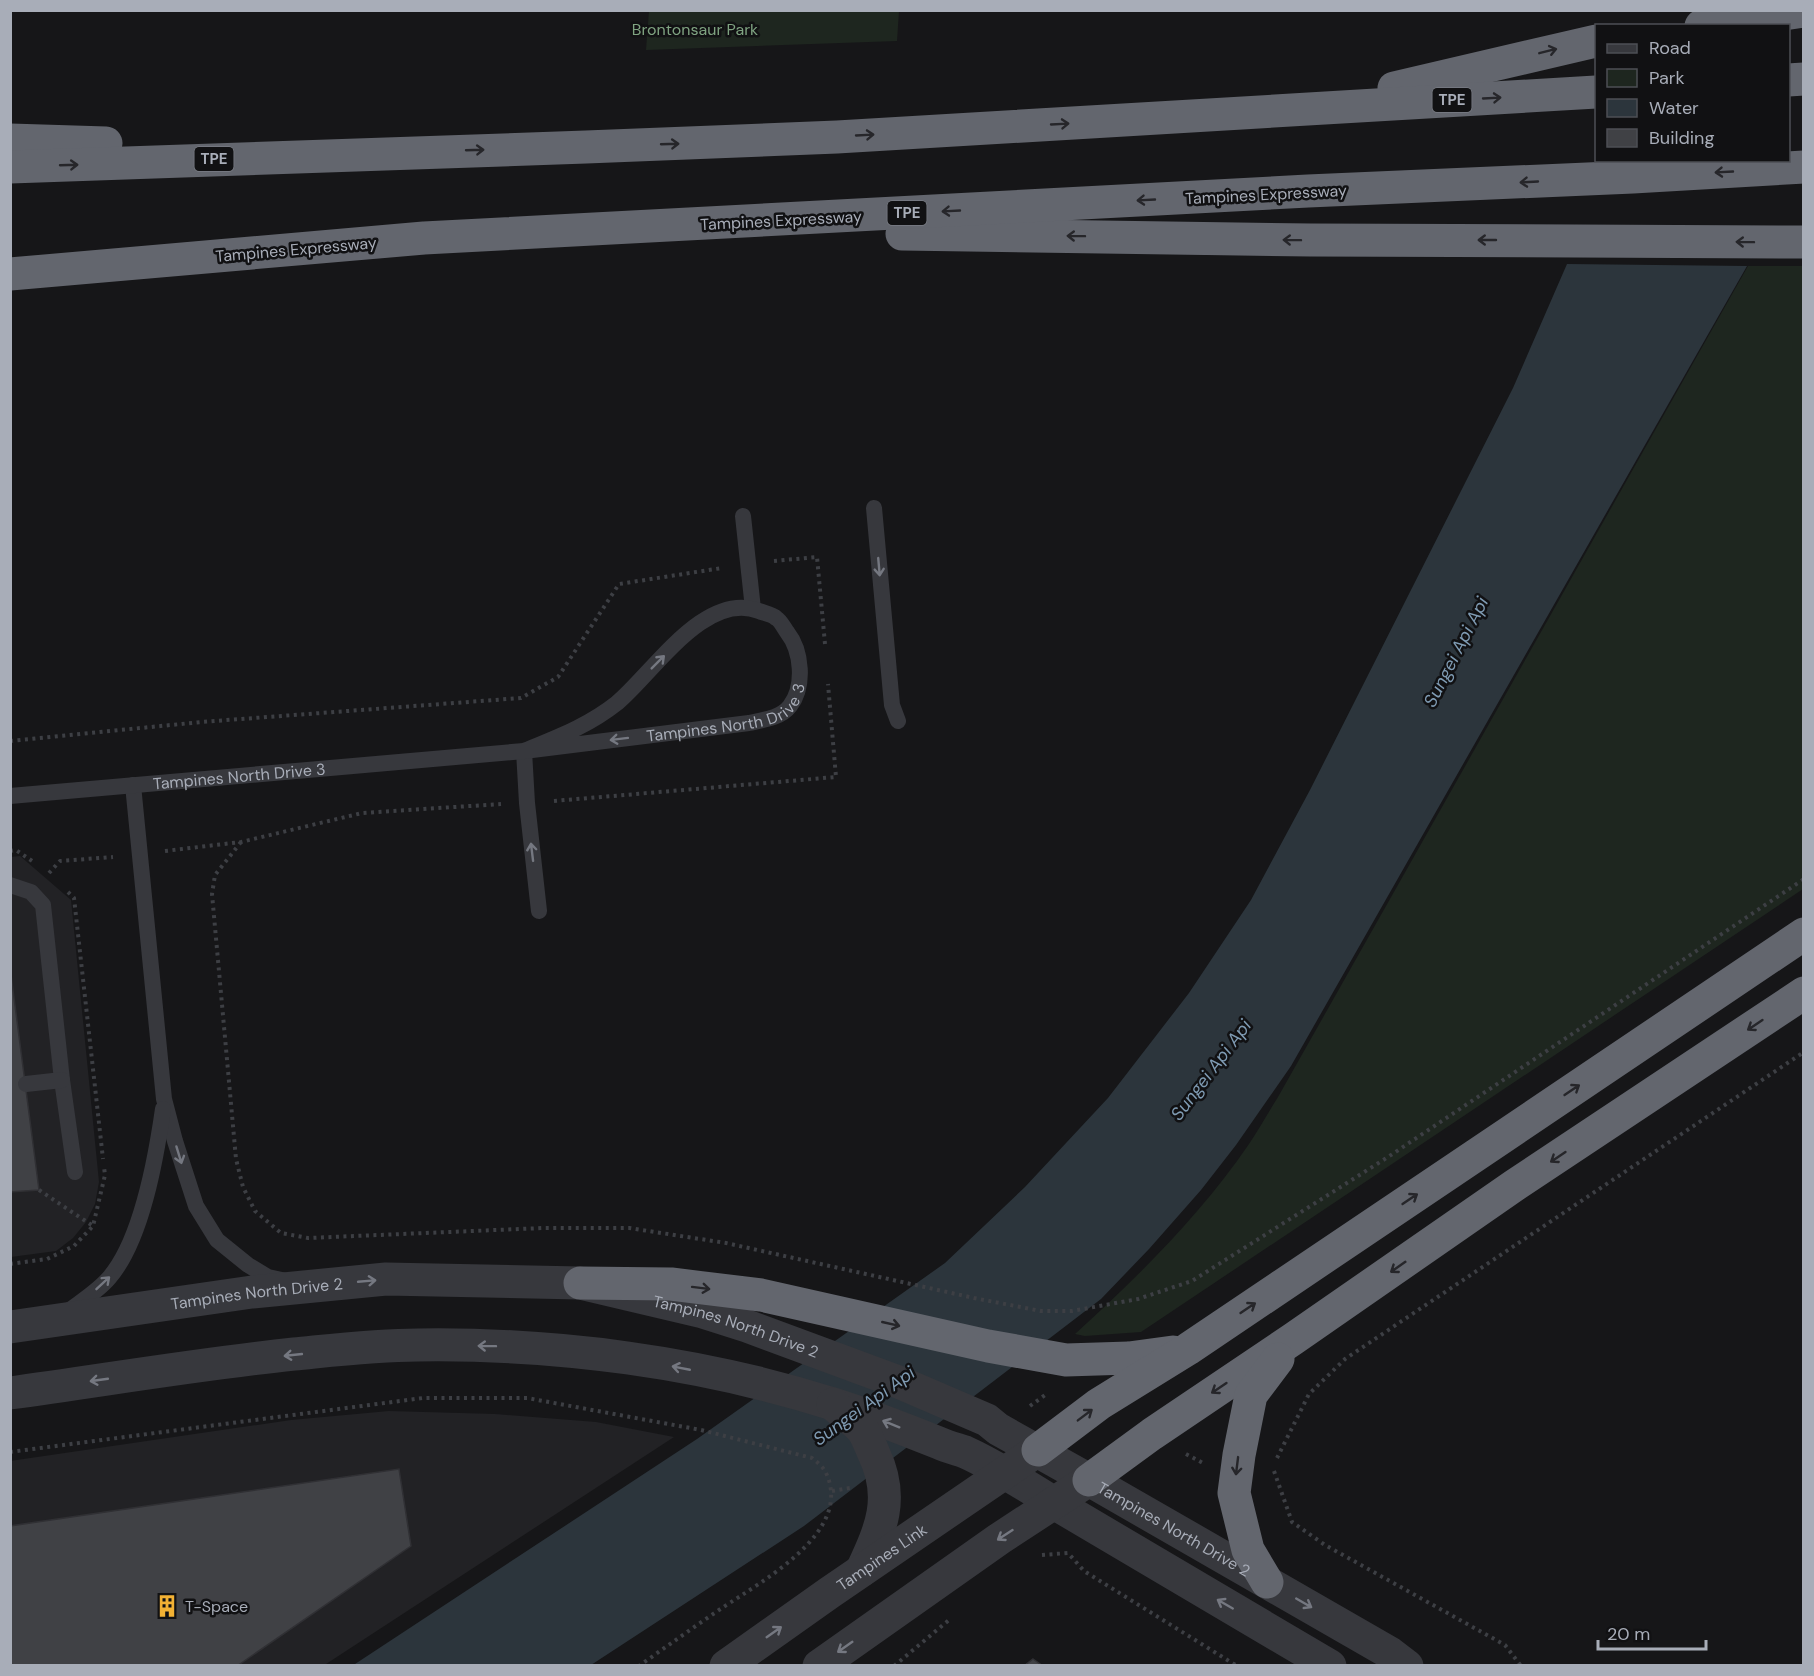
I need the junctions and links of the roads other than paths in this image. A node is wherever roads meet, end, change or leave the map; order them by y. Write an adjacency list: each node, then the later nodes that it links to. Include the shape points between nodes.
1 (1803, 11): 2 (highway)
2 (1715, 24)
3 (1595, 41): 5 (highway, one-way to 3)
4 (1595, 92): 5 (highway, TPE, one-way to 4)
5 (1308, 109): 7 (highway, TPE, one-way to 5, via 837,137)
6 (10, 140): 7 (highway)
7 (417, 152): 8 (highway, TPE, one-way to 7)
8 (10, 167)
9 (1803, 167): 10 (highway, Tampines Expressway / TPE, one-way to 10)
10 (616, 229): 11 (highway, one-way to 10, via 1311,240); 12 (highway, Tampines Expressway / TPE, via 424,238)
11 (1803, 242)
12 (10, 274)
13 (874, 508): 16 (lane, one-way to 16, via 892,705)
14 (743, 516): 15 (lane)
15 (753, 609): 17 (lane, Tampines North Drive 3, one-way to 15, via 598,717 711,615 732,608); 17 (lane, Tampines North Drive 3, one-way to 17, via 776,617 792,638 800,662 799,686 790,706 773,718)
16 (898, 721)
17 (524, 751): 18 (lane, Tampines North Drive 3); 21 (lane, one-way to 17)
18 (132, 785): 19 (lane, Tampines North Drive 3); 26 (lane, Tampines North Drive 3)
19 (10, 796)
20 (10, 885): 24 (lane, via 31,892 43,904)
21 (539, 910)
22 (1803, 934): 33 (highway, one-way to 22)
23 (1803, 993): 32 (highway, one-way to 32)
24 (62, 1080): 25 (lane); 27 (lane)
25 (26, 1084)
26 (164, 1099): 29 (lane, Tampines North Drive 3, one-way to 29, via 196,1206 217,1240 268,1277); 30 (lane, Tampines North Drive 3, one-way to 26, via 109,1278 128,1249 157,1153)
27 (75, 1172)
28 (580, 1283): 29 (street, Tampines North Drive 2, one-way to 28, via 386,1280); 33 (highway, one-way to 33, via 671,1284 761,1295 1066,1360 1129,1359); 36 (street, Tampines North Drive 2, via 704,1312 892,1379 987,1420)
29 (309, 1287): 30 (street, Tampines North Drive 2)
30 (58, 1320): 31 (street, Tampines North Drive 2)
31 (10, 1327)
32 (1293, 1339): 38 (highway, one-way to 38); 41 (highway, one-way to 41, via 1251,1395 1234,1493 1248,1550)
33 (1188, 1349): 36 (highway, one-way to 33, via 1099,1404)
34 (10, 1393): 35 (street, one-way to 34, via 651,1362 526,1347 417,1345 236,1360)
35 (833, 1404): 37 (street, one-way to 35, via 965,1452); 40 (street, via 863,1431 884,1483 885,1506 879,1533)
36 (1038, 1450): 37 (street, Tampines Link); 38 (street, Tampines North Drive 2)
37 (1003, 1472): 39 (street); 40 (street, Tampines Link)
38 (1089, 1480): 39 (street); 41 (street, Tampines North Drive 2)
39 (1054, 1503): 44 (street, one-way to 44); 45 (street, one-way to 39)
40 (862, 1570): 43 (street, Tampines Link, one-way to 40)
41 (1267, 1582): 42 (street, Tampines North Drive 2, one-way to 42)
42 (1398, 1659)
43 (726, 1665)
44 (819, 1665)
45 (1330, 1665)

